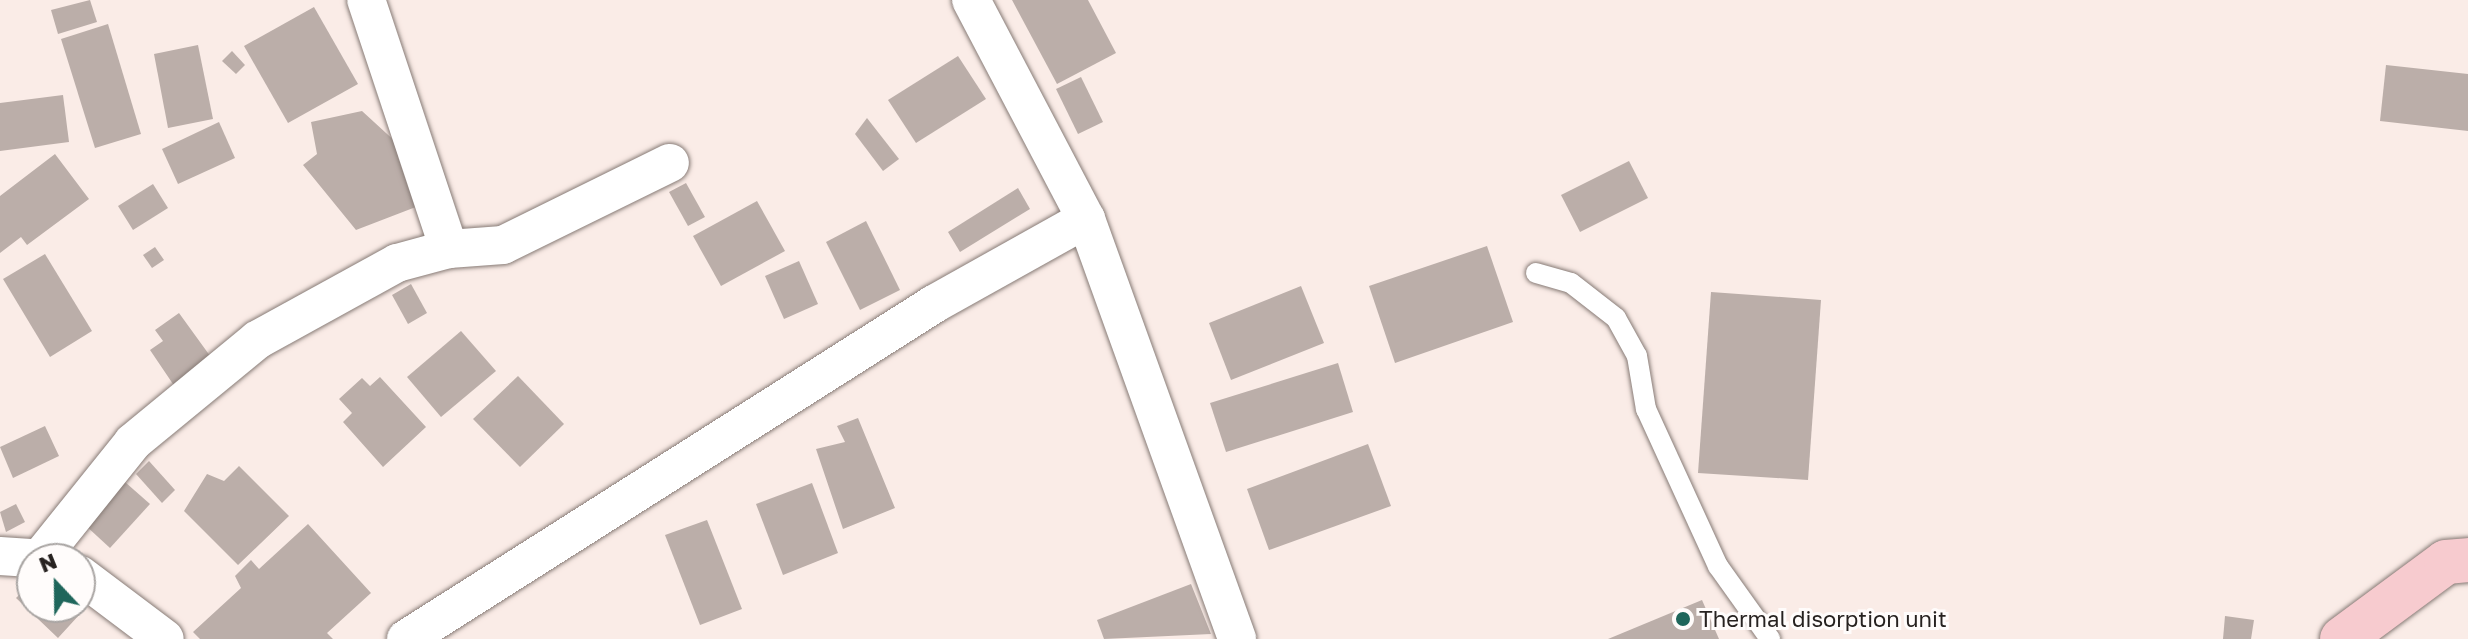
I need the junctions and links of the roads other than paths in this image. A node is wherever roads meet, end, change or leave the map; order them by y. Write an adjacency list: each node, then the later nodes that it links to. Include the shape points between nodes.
1 (366, 0): 5 (street)
2 (971, 0): 4 (street)
3 (670, 163): 5 (street, via 503,245)
4 (1086, 219): 11 (street, via 934,304); 12 (street)
5 (449, 249): 7 (street, via 397,263 257,340 133,442)
6 (1536, 273): 13 (lane, via 1571,283 1616,318 1637,356 1646,409 1718,566)
7 (55, 543)
8 (2468, 560): 14 (street, via 2446,562)
9 (96, 587): 10 (street)
10 (165, 639)
11 (406, 639)
12 (1237, 639)
13 (1770, 639)
14 (2342, 639)

